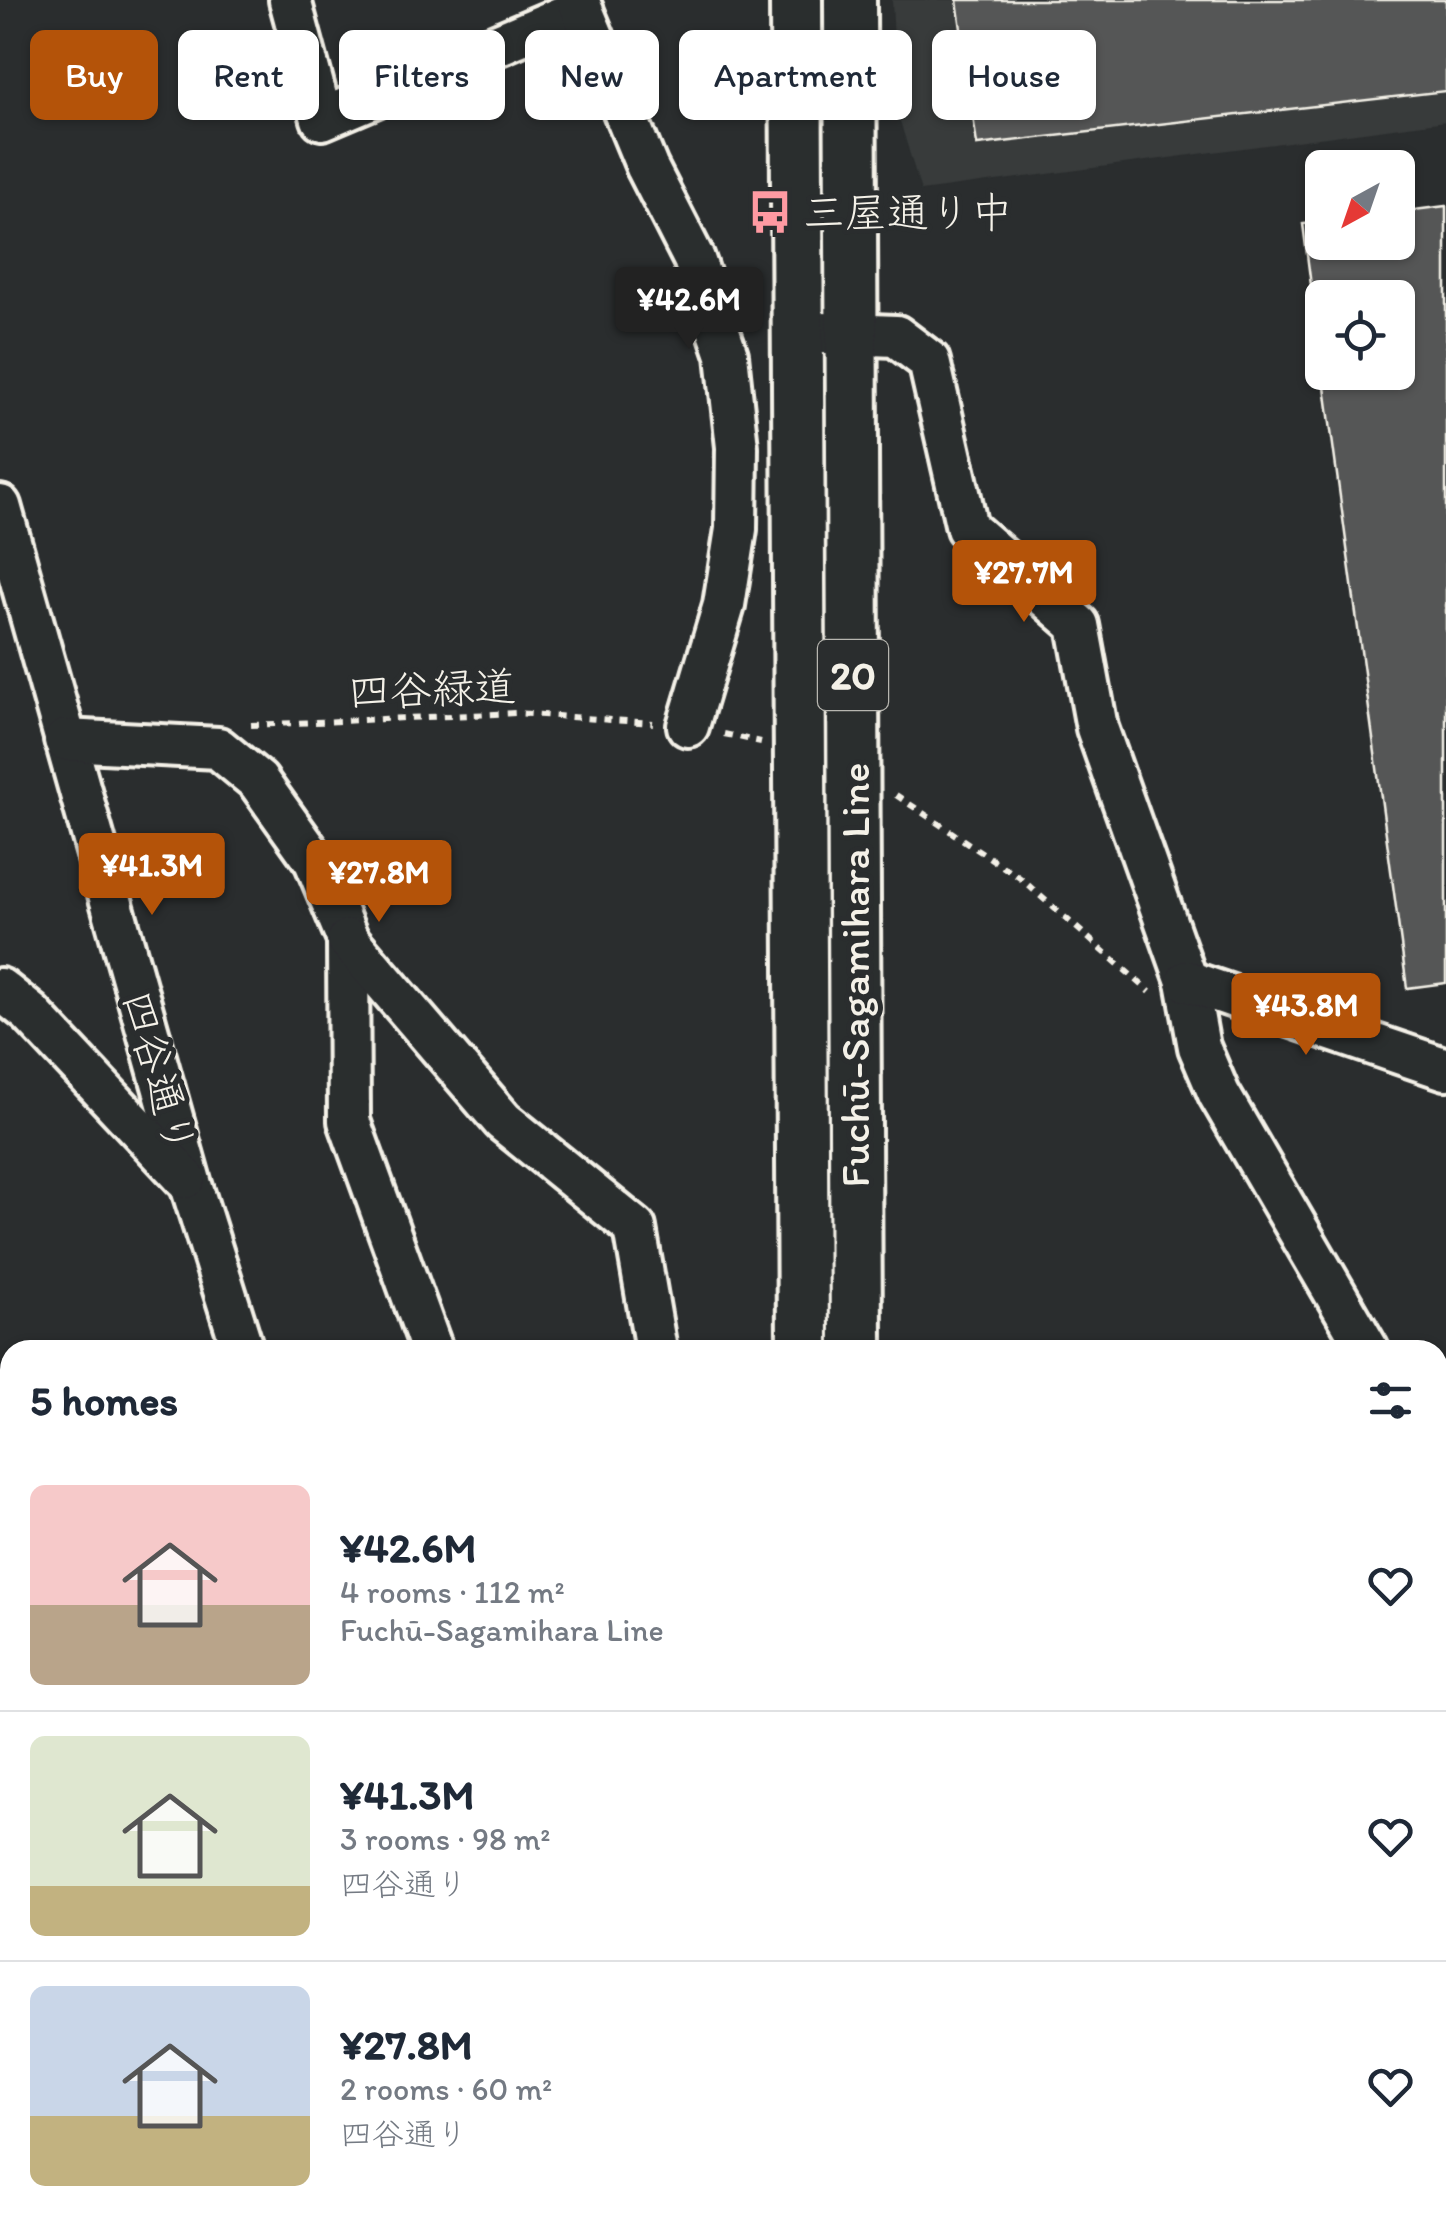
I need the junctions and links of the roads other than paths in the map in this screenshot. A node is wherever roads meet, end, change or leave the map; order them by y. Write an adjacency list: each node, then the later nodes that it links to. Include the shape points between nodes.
1 (290, 0): 4 (street, via 322,118)
2 (796, 0): 5 (main road, Fuchū-Sagamihara Line / 20)
3 (850, 0): 6 (main road, Fuchū-Sagamihara Line / 20)
4 (580, 4): 9 (street, via 647,167 694,259 727,355 736,529 724,605)
5 (797, 332): 6 (street); 19 (main road, Fuchū-Sagamihara Line / 20)
6 (848, 336): 12 (street, via 896,336 929,362 967,528 1078,626 1097,728); 20 (main road, Fuchū-Sagamihara Line / 20)
7 (0, 506): 8 (street, 四谷通り)
8 (12, 589): 10 (street, 四谷通り)
9 (688, 726)
10 (65, 740): 11 (street, via 218,748 258,781 315,861); 15 (street, 四谷通り)
11 (348, 940): 17 (street, via 349,1121); 18 (street, via 503,1121 635,1228)
12 (1170, 988): 14 (street); 21 (street, via 1219,1094)
13 (0, 989): 15 (street)
14 (1446, 1068)
15 (191, 1184): 16 (street, 四谷通り)
16 (240, 1340)
17 (428, 1340)
18 (654, 1340)
19 (803, 1340)
20 (856, 1340)
21 (1362, 1340)

